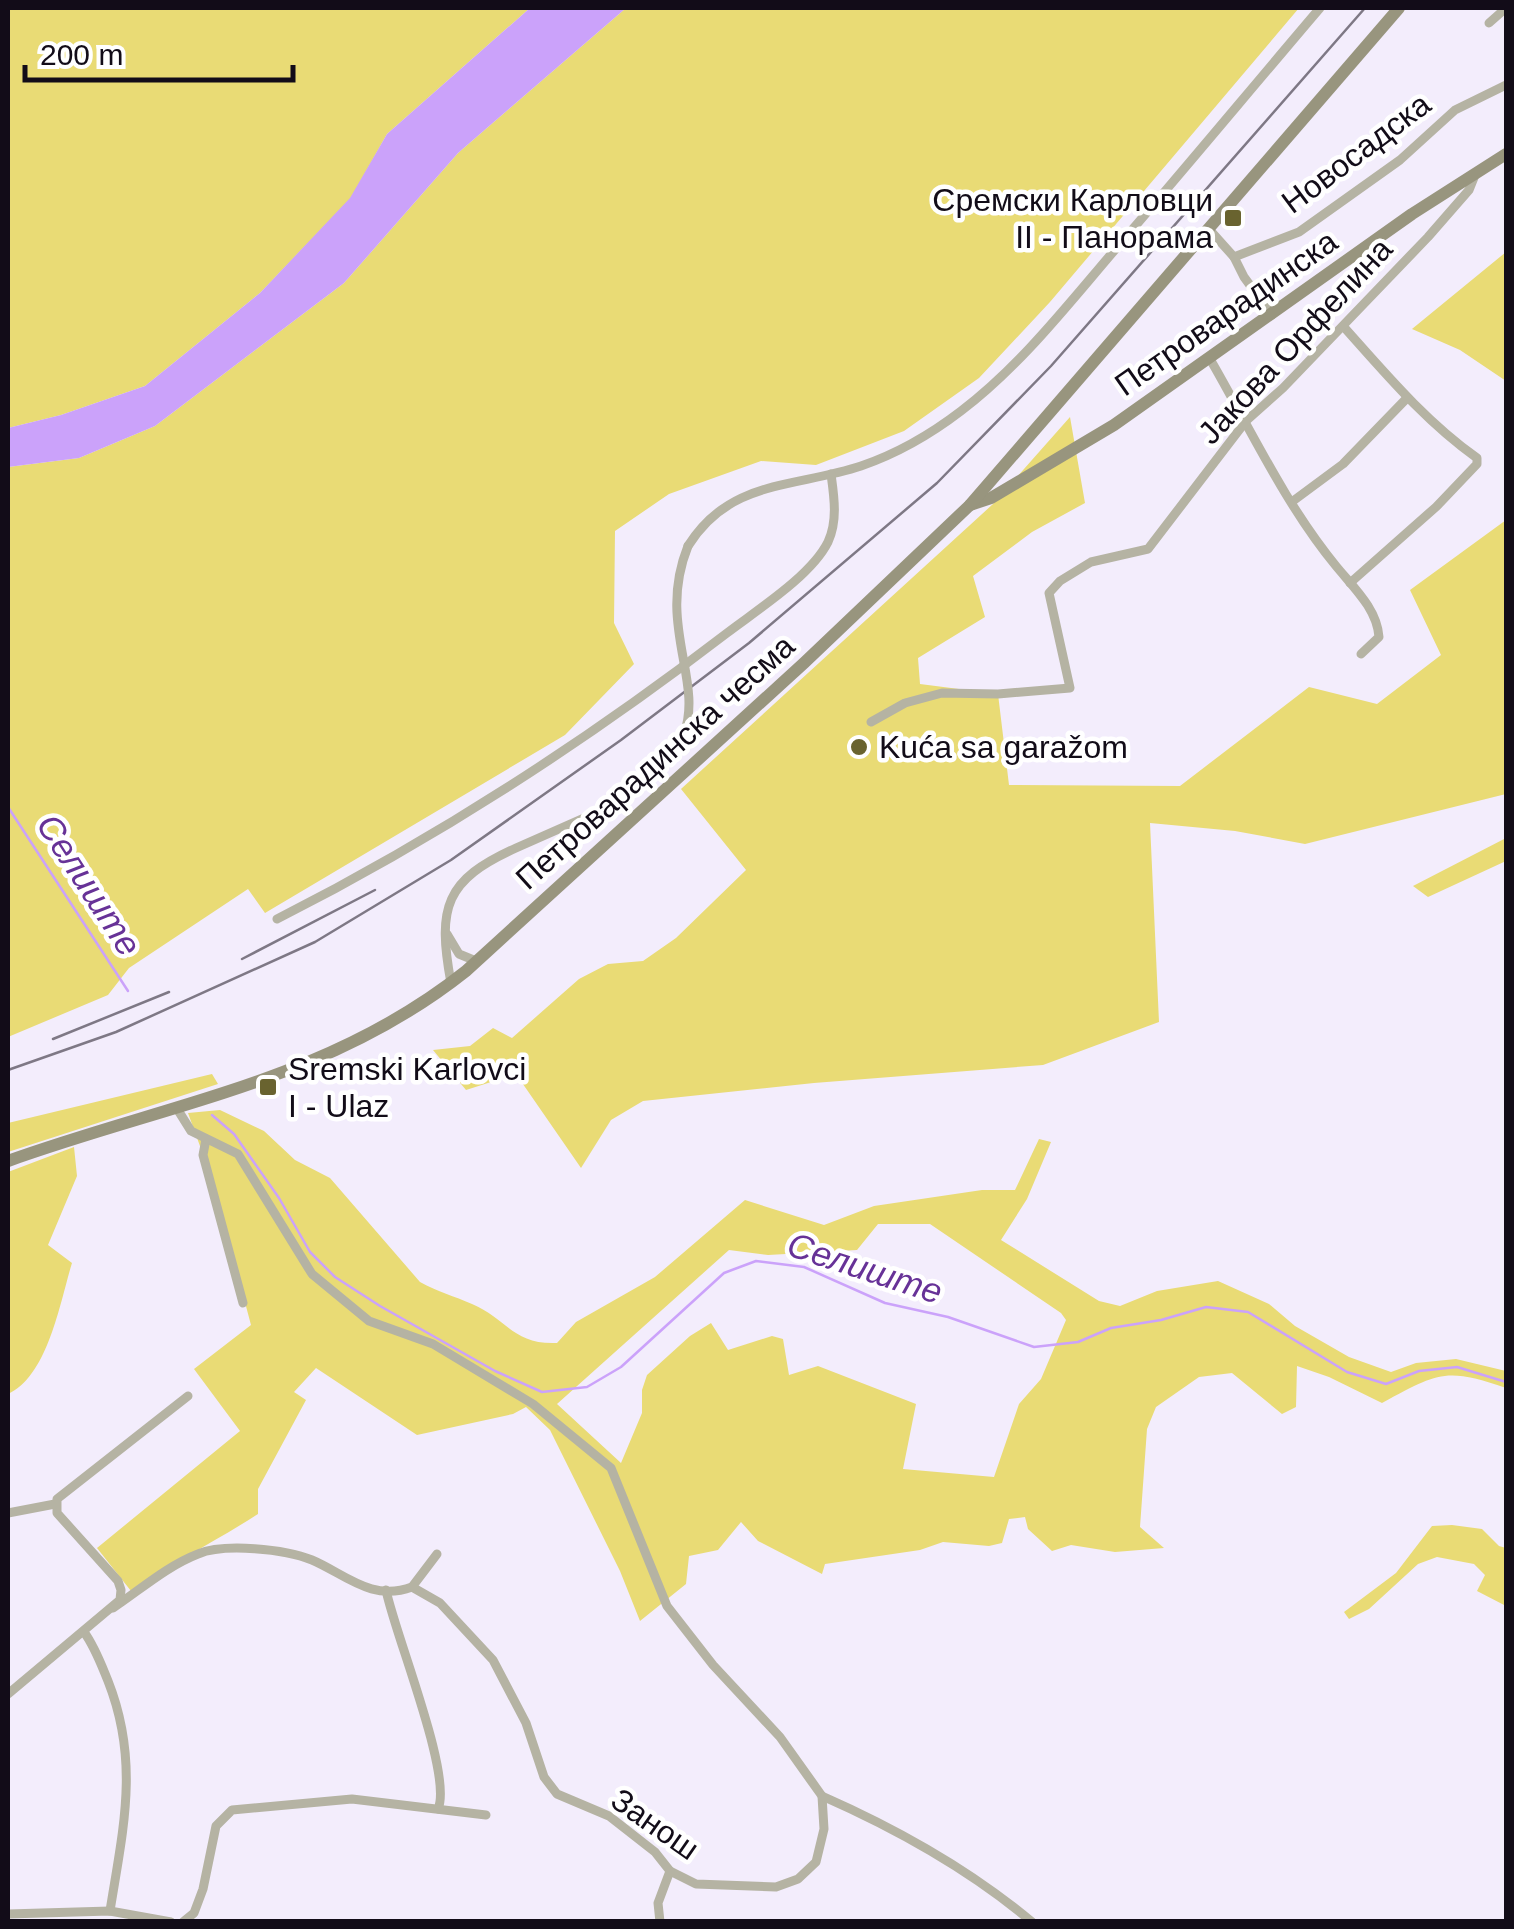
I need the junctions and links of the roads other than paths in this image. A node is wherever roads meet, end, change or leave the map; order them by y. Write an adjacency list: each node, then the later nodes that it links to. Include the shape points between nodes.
1 (1320, 8): 15 (street, via 1003,374 926,435)
2 (1399, 8): 8 (main road)
3 (1506, 8): 4 (street)
4 (1489, 23)
5 (1506, 85): 9 (street, Новосадска, via 1455,110 1400,160 1299,232)
6 (1506, 154): 7 (main road, Петроварадинска)
7 (1476, 173): 10 (main road, Петроварадинска); 11 (street, Јакова Орфелина, via 1428,238)
8 (1208, 228): 9 (street); 17 (main road)
9 (1234, 257): 10 (street)
10 (1272, 315): 12 (main road, Петроварадинска)
11 (1343, 326): 13 (street); 14 (street, Јакова Орфелина)
12 (1210, 359): 14 (street); 17 (main road, Петроварадинска, via 1114,425)
13 (1407, 398): 16 (street, via 1343,464); 18 (street, via 1476,464)
14 (1246, 420): 16 (street); 20 (street, Јакова Орфелина, via 1148,549 1091,562 1049,593 1070,688 942,693)
15 (831, 474): 21 (street, via 835,520 828,543 763,606 533,773); 22 (street, bridge, via 748,493 707,520 688,546 676,596 690,702 668,764 602,810 472,870 452,896)
16 (1292, 501): 18 (street)
17 (970, 504): 23 (main road, Петроварадинска чесма)
18 (1350, 583): 19 (street, via 1378,619 1378,637)
19 (1361, 654)
20 (872, 722)
21 (277, 919)
22 (445, 932): 23 (street, via 459,954); 24 (street)
23 (476, 961): 24 (main road, Петроварадинска чесма)
24 (451, 983): 25 (main road, Петроварадинска чесма, via 361,1040)
25 (176, 1107): 26 (street, via 191,1131); 27 (main road, Петроварадинска чесма)
26 (206, 1140): 28 (street, via 202,1155); 38 (street, via 238,1154 312,1274 341,1298 370,1321 433,1344 548,1416 611,1468 667,1606)
27 (8, 1161)
28 (243, 1303)
29 (188, 1396): 30 (street)
30 (55, 1504): 31 (street); 35 (street, via 118,1581 122,1590)
31 (8, 1513)
32 (438, 1554): 33 (street)
33 (412, 1587): 34 (street); 41 (street, Занош, via 440,1604 493,1660 557,1794 609,1816)
34 (386, 1590): 35 (street, via 355,1584 308,1558 220,1550 196,1555); 39 (street, via 428,1730 442,1792)
35 (114, 1608): 36 (street)
36 (84, 1632): 37 (street); 42 (street, via 117,1705 128,1757)
37 (8, 1694)
38 (822, 1796): 41 (street, Занош, via 824,1830 816,1862 788,1884 696,1884); 48 (street, via 953,1863)
39 (438, 1810): 40 (street); 46 (street, via 352,1800 232,1810 216,1826 196,1910)
40 (486, 1816)
41 (670, 1871): 47 (street, via 658,1904)
42 (110, 1912): 44 (street); 45 (street)
43 (8, 1914): 44 (street)
44 (24, 1918)
45 (171, 1922)
46 (183, 1922)
47 (660, 1922)
48 (1032, 1922)

